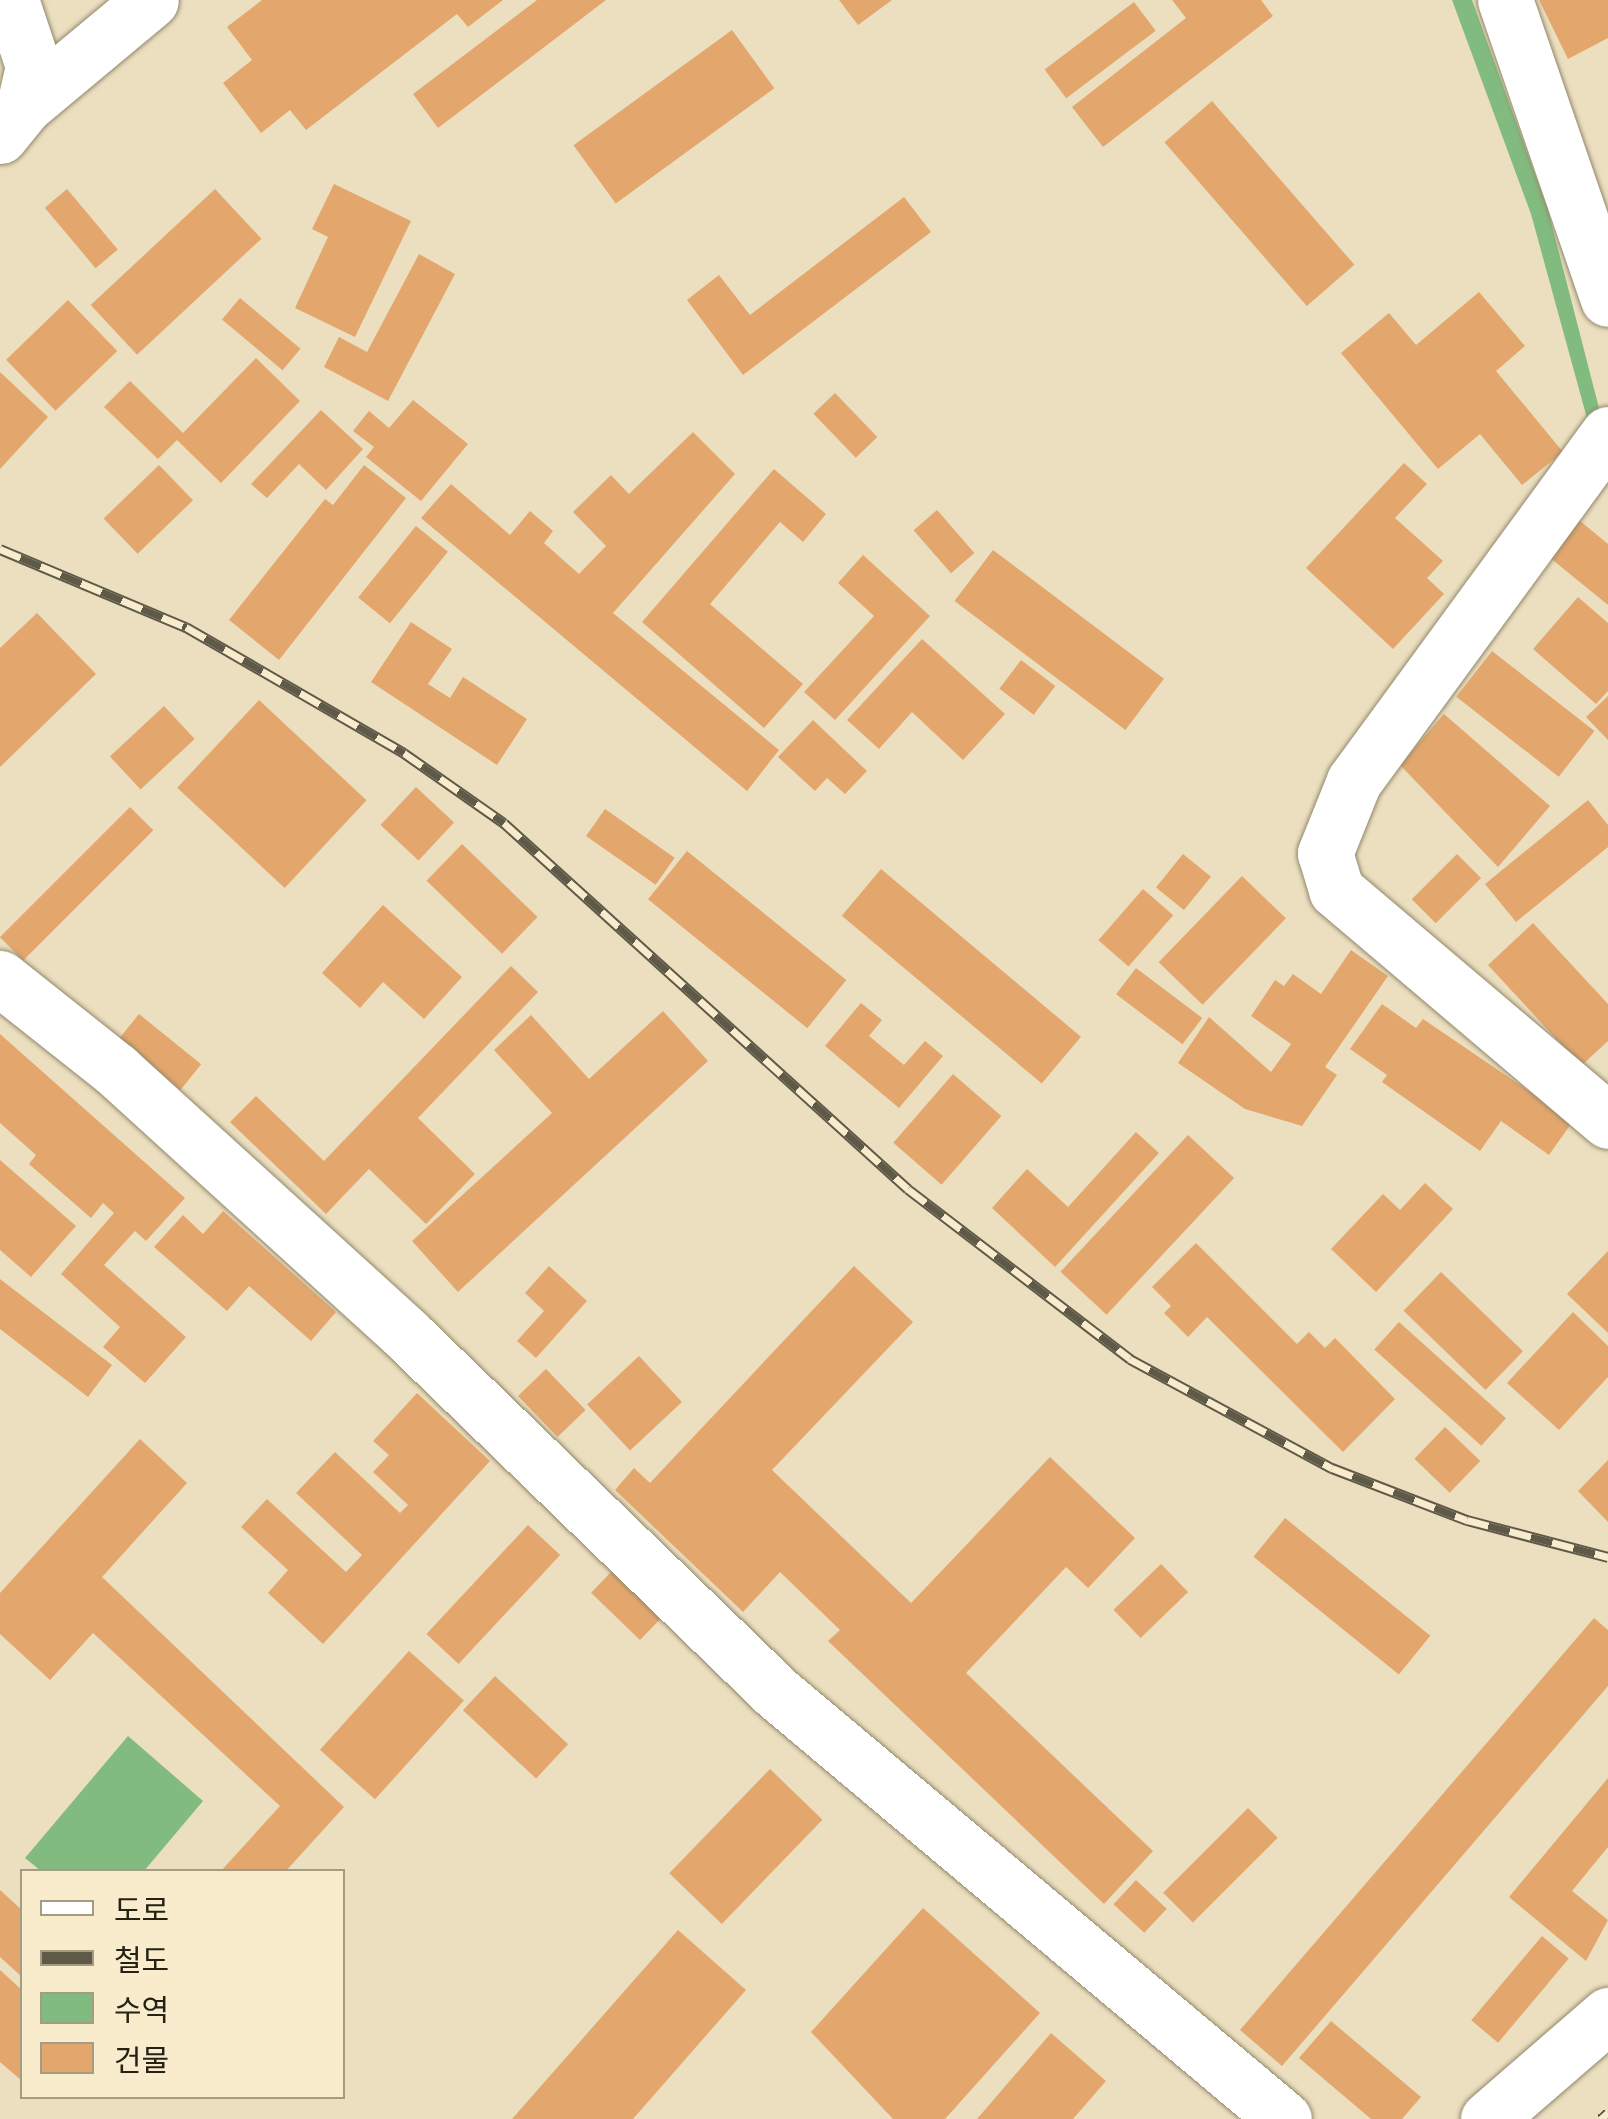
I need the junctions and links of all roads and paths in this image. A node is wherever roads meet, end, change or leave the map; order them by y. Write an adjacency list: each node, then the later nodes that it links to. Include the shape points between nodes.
1 (11, 0): 4 (street, via 33,66)
2 (151, 0): 4 (street)
3 (1505, 0): 5 (street)
4 (12, 121)
5 (1608, 299)
6 (1608, 434): 8 (street, via 1354,781 1330,823 1325,853 1336,890)
7 (0, 978): 10 (street, via 116,1070 407,1335 777,1693)
8 (1608, 1120)
9 (1608, 2015): 11 (street)
10 (1284, 2119)
11 (1488, 2119)

